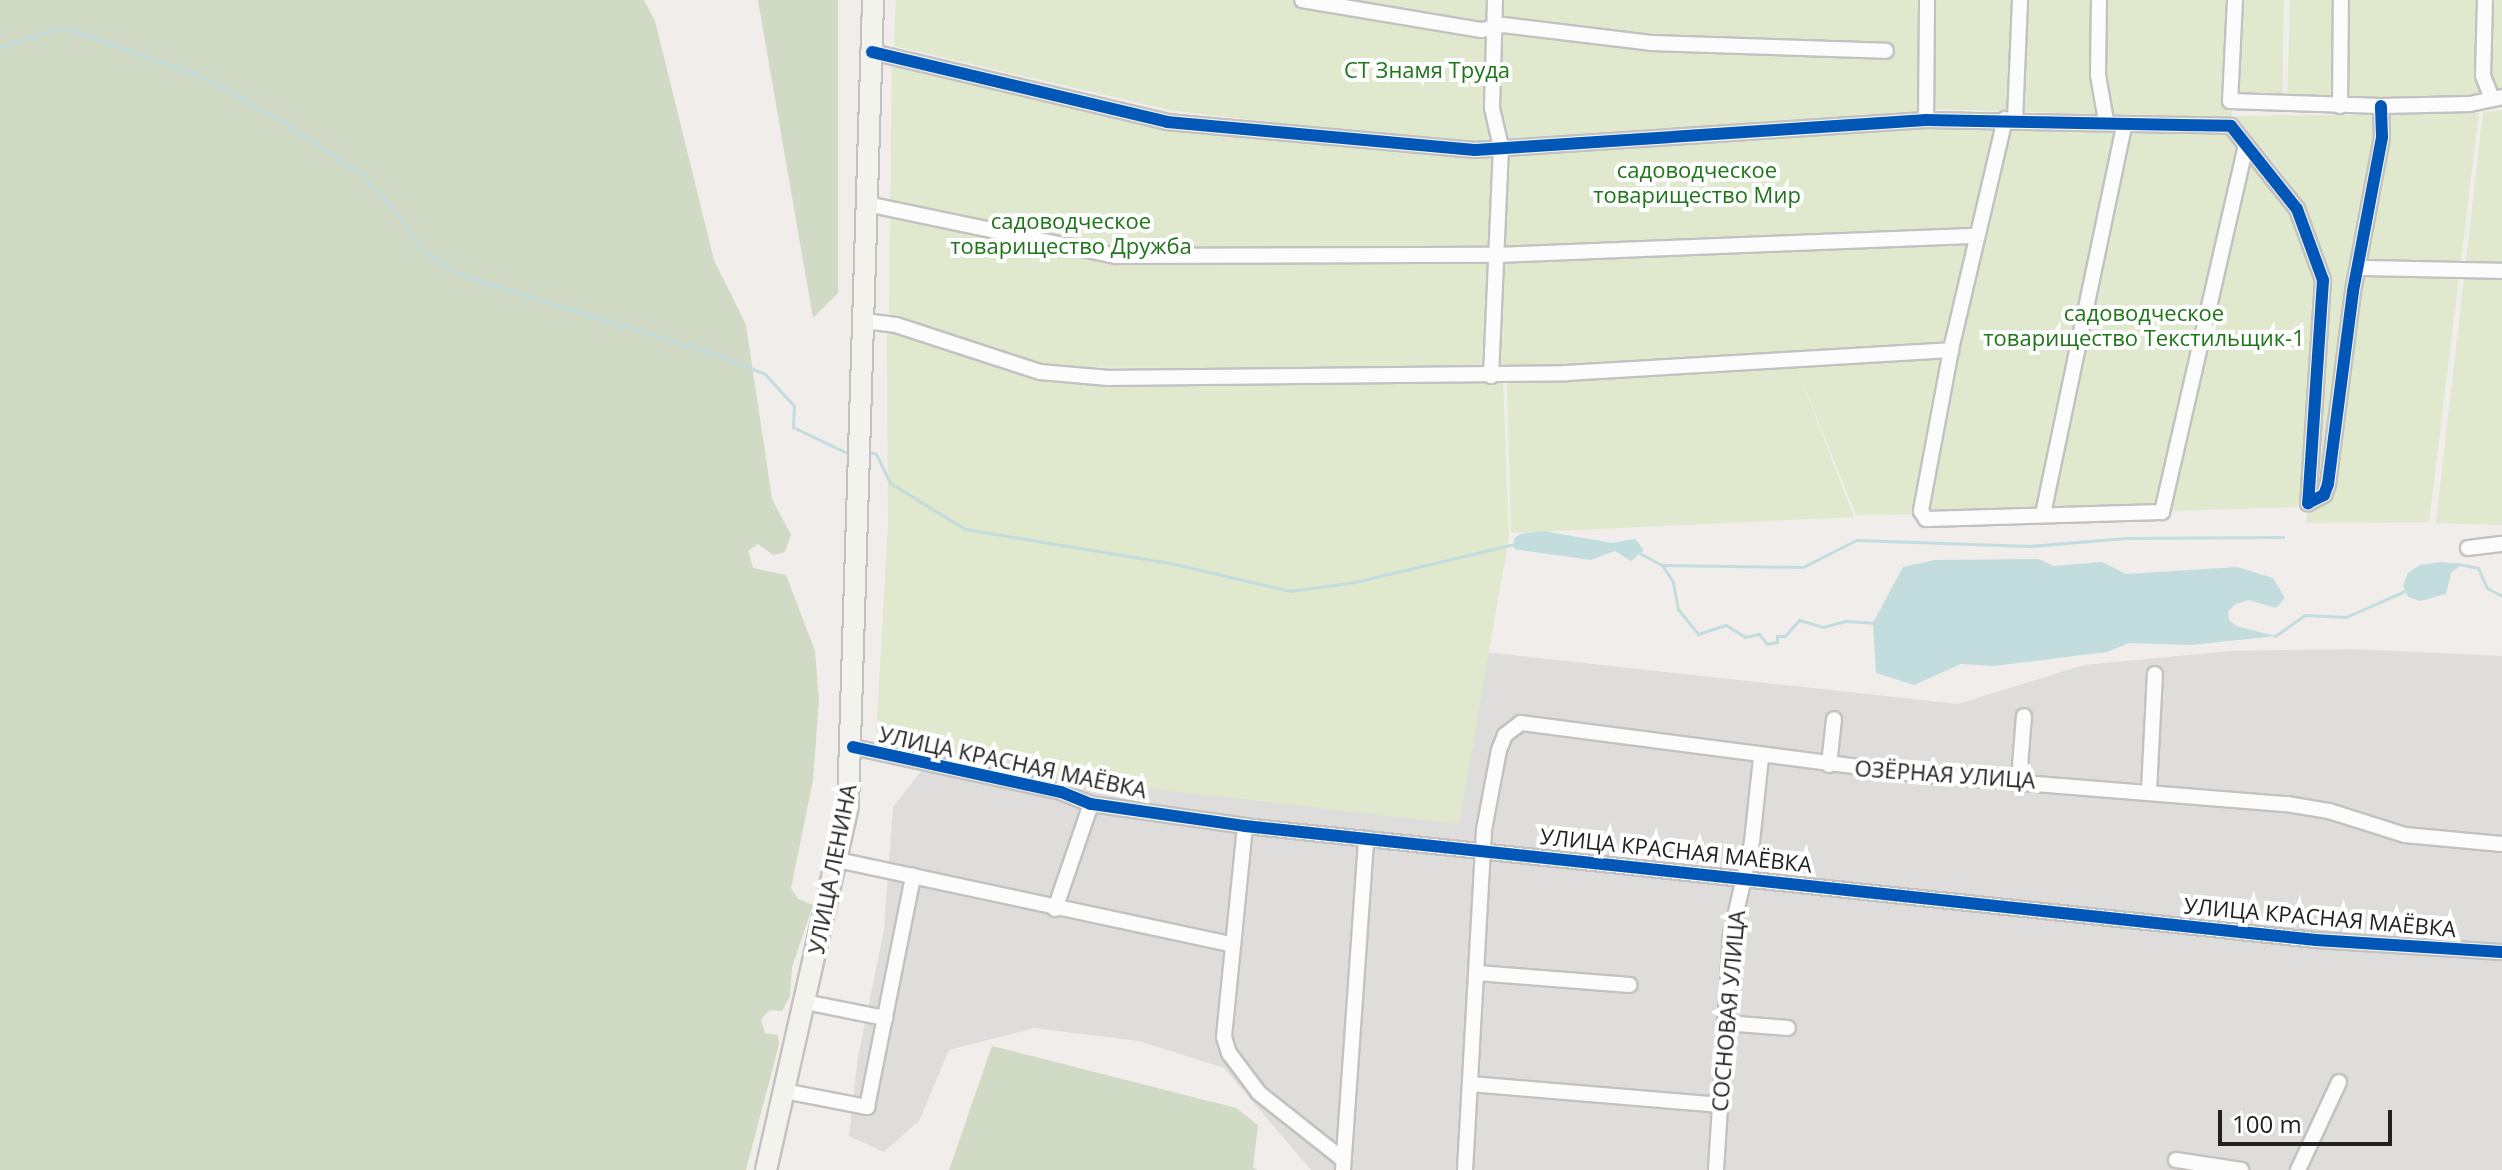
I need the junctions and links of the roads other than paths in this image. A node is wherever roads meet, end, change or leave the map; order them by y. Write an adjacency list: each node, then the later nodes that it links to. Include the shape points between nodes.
1 (873, 0): 12 (main road, УЛИЦА ЛЕНИНА)
2 (1302, 0): 10 (street)
3 (1495, 0): 10 (street)
4 (1927, 0): 16 (street)
5 (2020, 0): 17 (street)
6 (2099, 0): 18 (street, via 2098,75)
7 (2235, 0): 14 (street, via 2230,101)
8 (2341, 0): 14 (street)
9 (2485, 0): 13 (street, via 2483,76)
10 (1493, 28): 11 (street, via 1667,44); 21 (street, via 1492,108)
11 (1886, 51)
12 (872, 52): 21 (street, via 1167,122 1329,139); 22 (main road, УЛИЦА ЛЕНИНА)
13 (2496, 96): 15 (street, via 2470,104)
14 (2340, 106): 15 (street)
15 (2381, 106): 25 (street, via 2382,137)
16 (1926, 120): 17 (street); 21 (street)
17 (2010, 120): 18 (street); 23 (street)
18 (2106, 121): 19 (street)
19 (2124, 125): 20 (street, via 2231,126); 30 (street)
20 (2246, 146): 25 (street, via 2297,209 2323,280 2308,503 2324,495 2328,484); 30 (street, via 2165,508 2060,518)
21 (1501, 147): 24 (street)
22 (867, 204): 24 (street, via 1116,256); 27 (main road, УЛИЦА ЛЕНИНА)
23 (1977, 236): 24 (street); 28 (street)
24 (1496, 255): 29 (street)
25 (2360, 268): 26 (street)
26 (2502, 271)
27 (864, 321): 29 (street, via 896,325 1064,376); 36 (main road, УЛИЦА ЛЕНИНА)
28 (1951, 350): 29 (street); 30 (street, via 1922,516)
29 (1491, 376)
30 (2043, 514)
31 (2502, 544): 32 (street)
32 (2468, 548)
33 (2155, 674): 40 (street)
34 (2024, 716): 39 (street)
35 (1834, 719): 38 (street)
36 (853, 747): 41 (street, УЛИЦА КРАСНАЯ МАЁВКА, via 1061,792); 46 (main road, УЛИЦА ЛЕНИНА)
37 (1761, 758): 38 (street, ОЗЁРНАЯ УЛИЦА); 45 (street, ОЗЁРНАЯ УЛИЦА, via 1521,723 1505,735 1499,750); 48 (street, СОСНОВАЯ УЛИЦА, via 1752,842)
38 (1829, 765): 39 (street, ОЗЁРНАЯ УЛИЦА)
39 (2019, 779): 40 (street, ОЗЁРНАЯ УЛИЦА)
40 (2149, 791): 44 (street, ОЗЁРНАЯ УЛИЦА, via 2287,804 2405,835)
41 (1091, 804): 42 (street, УЛИЦА КРАСНАЯ МАЁВКА); 49 (street, УЛИЦА КРАСНАЯ МАЁВКА)
42 (1245, 826): 43 (street, УЛИЦА КРАСНАЯ МАЁВКА); 50 (street)
43 (1366, 839): 45 (street, УЛИЦА КРАСНАЯ МАЁВКА); 63 (street)
44 (2502, 844)
45 (1486, 849): 48 (street, УЛИЦА КРАСНАЯ МАЁВКА); 52 (street)
46 (838, 860): 47 (street); 54 (main road, УЛИЦА ЛЕНИНА)
47 (913, 876): 49 (street); 55 (street)
48 (1741, 881): 51 (street, УЛИЦА КРАСНАЯ МАЁВКА, via 1859,888 2316,940); 56 (street, СОСНОВАЯ УЛИЦА, via 1731,934)
49 (1055, 909): 50 (street)
50 (1233, 945): 63 (street, via 1224,1037 1229,1053 1259,1093)
51 (2502, 952)
52 (1478, 973): 53 (street); 59 (street)
53 (1630, 985)
54 (805, 1002): 55 (street); 60 (main road, УЛИЦА ЛЕНИНА)
55 (885, 1018): 60 (street, via 867,1107)
56 (1726, 1023): 57 (street); 61 (street, СОСНОВАЯ УЛИЦА)
57 (1788, 1028)
58 (2339, 1082): 68 (street)
59 (1471, 1084): 61 (street); 65 (street)
60 (784, 1091): 64 (main road, УЛИЦА ЛЕНИНА)
61 (1720, 1105): 66 (street, СОСНОВАЯ УЛИЦА)
62 (2176, 1160): 67 (street)
63 (1342, 1164)
64 (766, 1170)
65 (1465, 1170)
66 (1716, 1170)
67 (2241, 1170)
68 (2298, 1170)

